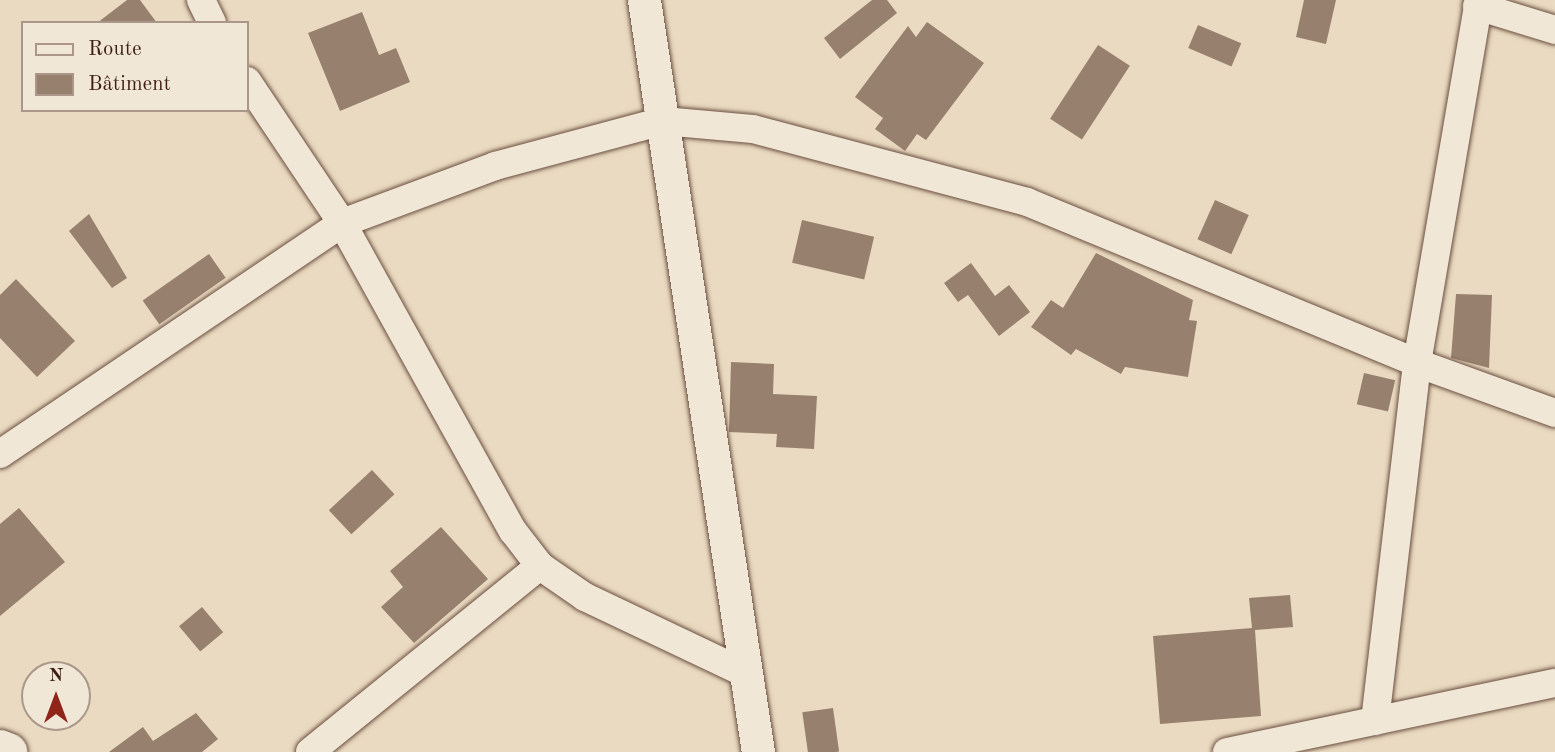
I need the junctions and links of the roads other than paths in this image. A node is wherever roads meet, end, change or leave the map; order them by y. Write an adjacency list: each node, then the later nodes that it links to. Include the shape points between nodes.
1 (201, 0): 4 (street)
2 (644, 0): 7 (street)
3 (1478, 3): 5 (street); 9 (street)
4 (211, 21)
5 (1555, 30)
6 (248, 82): 8 (street)
7 (663, 121): 8 (street, via 495,166); 9 (street, via 753,129 1027,202); 13 (street)
8 (342, 223): 11 (street); 12 (street, via 513,531)
9 (1417, 363): 10 (street); 15 (street)
10 (1555, 414)
11 (0, 454)
12 (540, 566): 13 (street, via 585,597); 18 (street)
13 (743, 673): 19 (street)
14 (1555, 683): 15 (street)
15 (1375, 721): 20 (street)
16 (0, 749): 17 (main road)
17 (8, 752)
18 (310, 752)
19 (758, 752)
20 (1227, 752)

